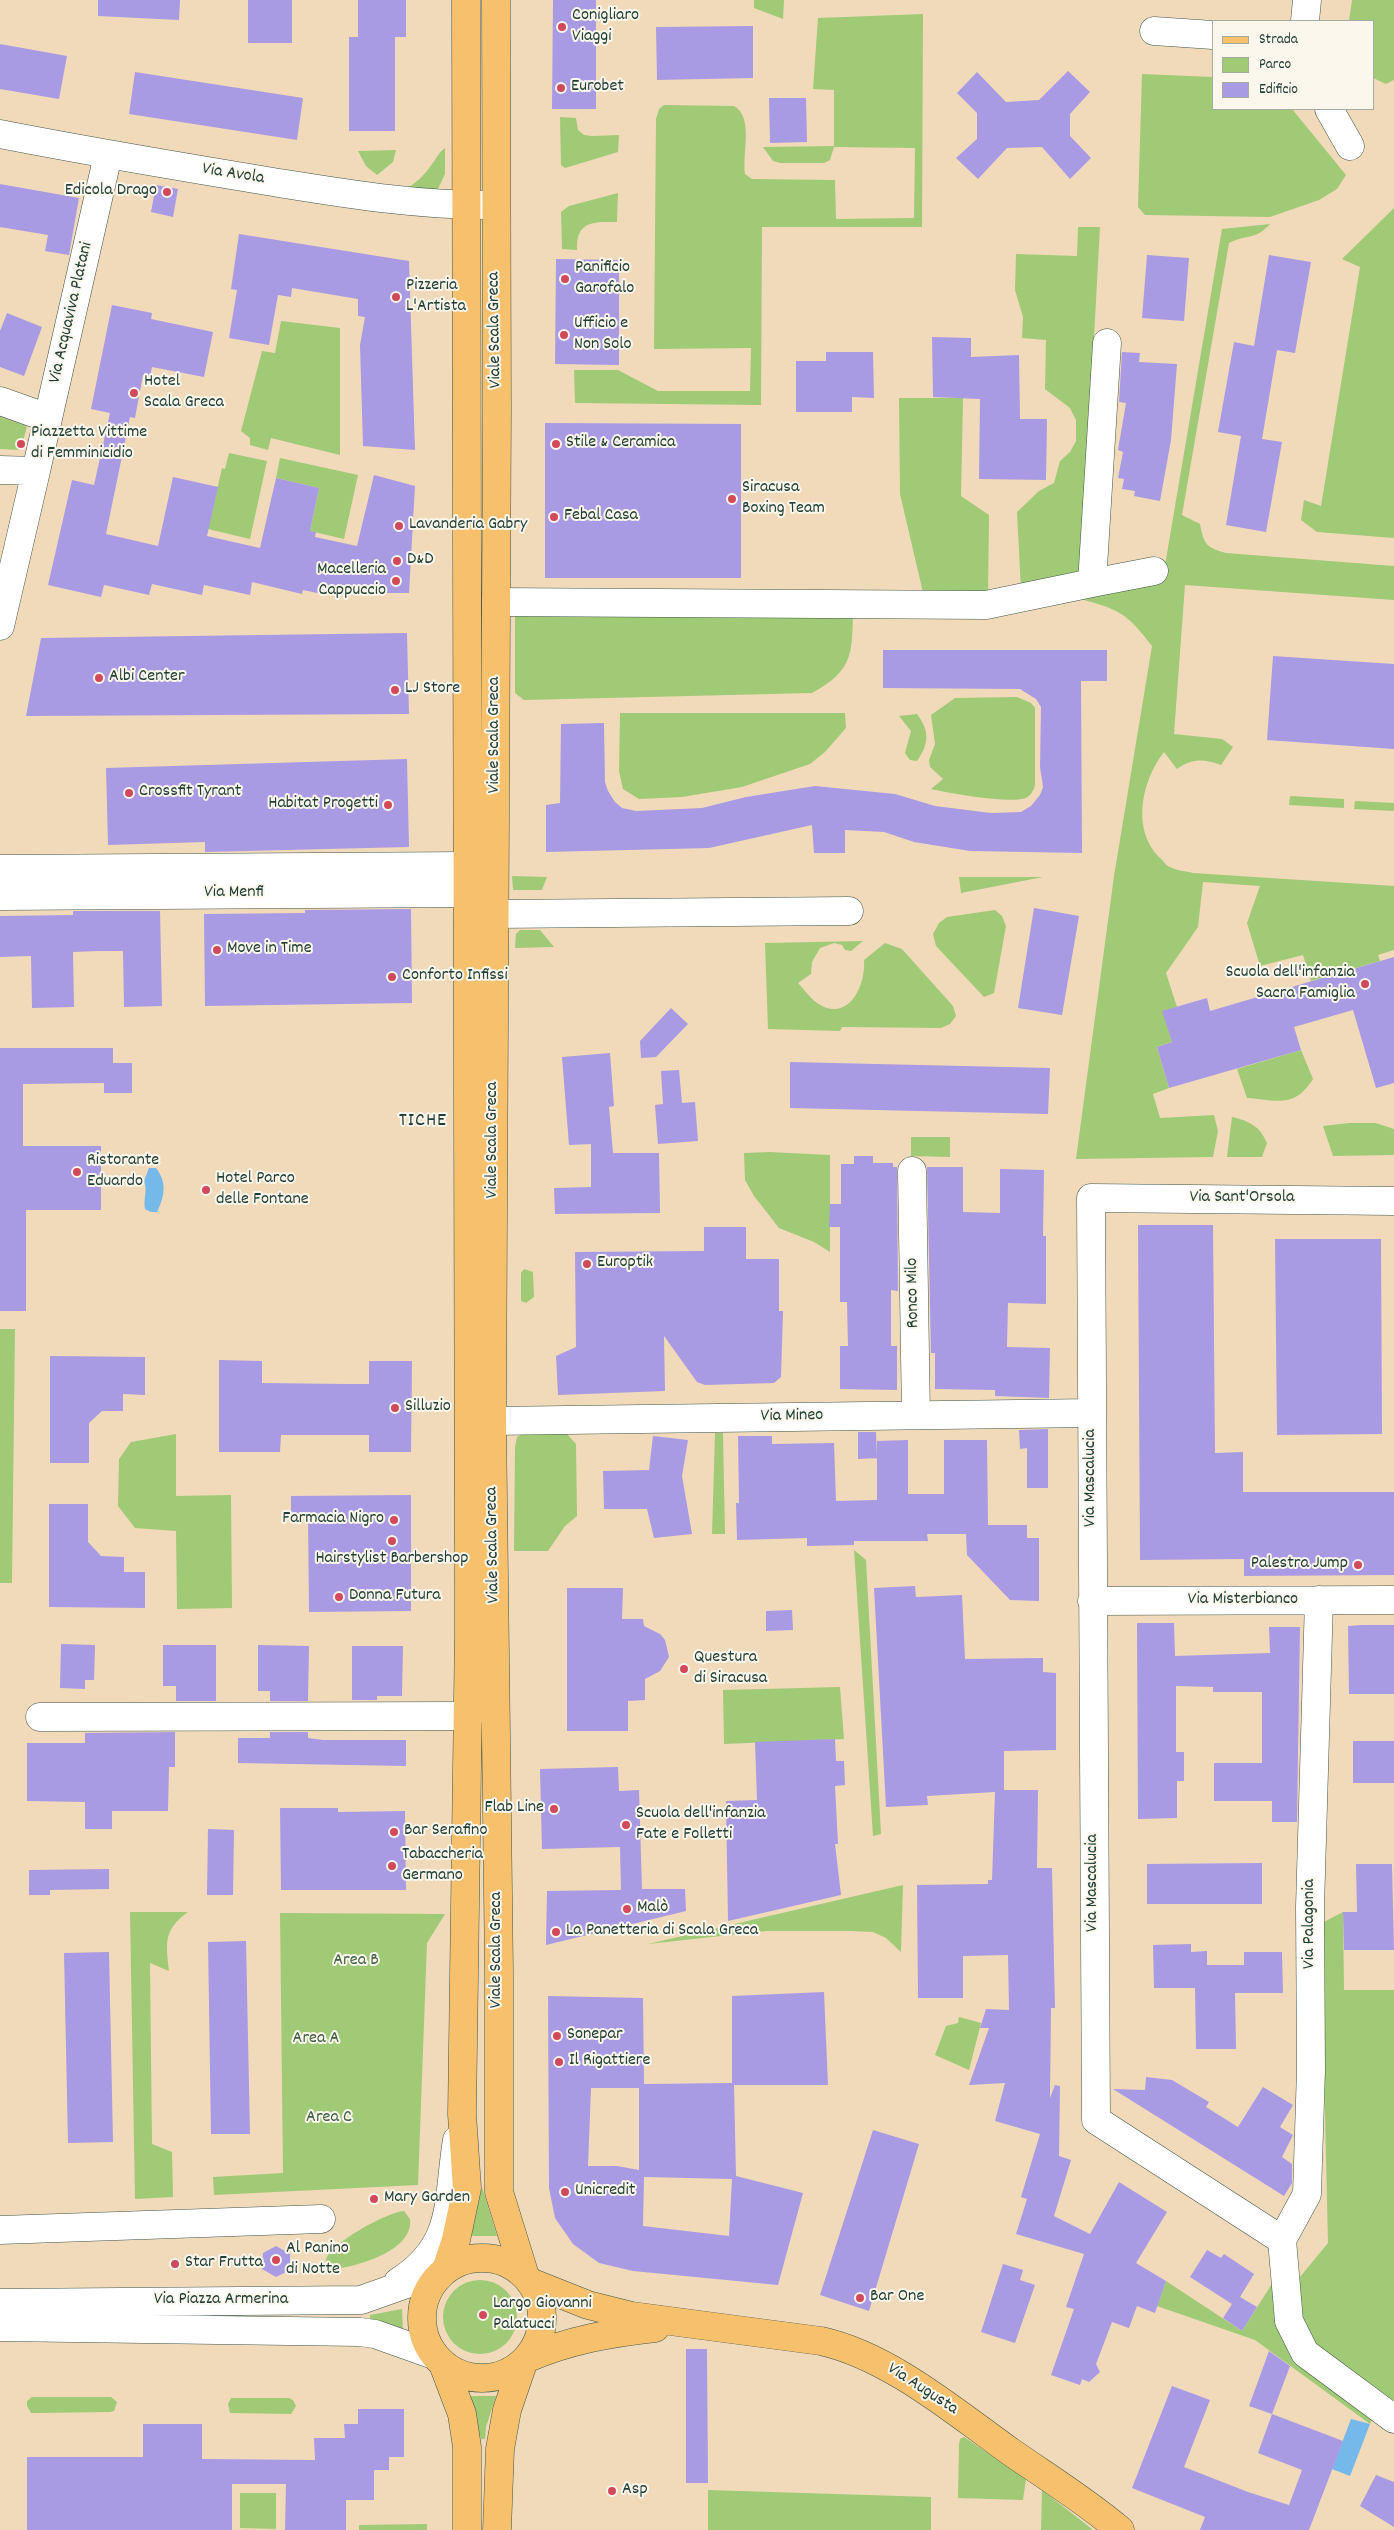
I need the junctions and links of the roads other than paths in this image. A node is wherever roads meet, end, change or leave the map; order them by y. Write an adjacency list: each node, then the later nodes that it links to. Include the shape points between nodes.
1 (466, 0): 11 (main road, Viale Scala Greca)
2 (496, 0): 12 (main road, Viale Scala Greca)
3 (1307, 0): 4 (street)
4 (1305, 20)
5 (1154, 32): 6 (street)
6 (1212, 35)
7 (1329, 110): 9 (street)
8 (0, 134): 10 (street, Via Avola)
9 (1350, 146)
10 (108, 155): 11 (street, Via Avola, via 378,199); 15 (street, Via Acquaviva Platani)
11 (467, 205): 12 (street, Via Avola); 22 (main road, Viale Scala Greca)
12 (495, 205): 20 (main road, Viale Scala Greca)
13 (1108, 343): 19 (street)
14 (0, 401): 15 (street)
15 (48, 418): 17 (street, Via Acquaviva Platani)
16 (0, 470): 17 (street)
17 (36, 471): 21 (street, Via Acquaviva Platani)
18 (1154, 571): 19 (street)
19 (1092, 584): 20 (street, via 986,605)
20 (496, 602): 29 (main road, Viale Scala Greca)
21 (0, 626)
22 (467, 866): 23 (street, Via Menfi); 25 (main road, Viale Scala Greca)
23 (184, 868): 24 (street, Via Menfi); 26 (street)
24 (0, 869)
25 (468, 893): 26 (street, Via Menfi); 39 (main road, Viale Scala Greca)
26 (185, 895): 27 (street, Via Menfi)
27 (0, 896)
28 (849, 911): 29 (street)
29 (495, 914): 35 (main road, Viale Scala Greca)
30 (912, 1170): 34 (street, Ronco Milo)
31 (1091, 1198): 32 (street, Via Sant'Orsola); 33 (street, Via Mascalucia)
32 (1394, 1201)
33 (1092, 1413): 34 (street, Via Mineo); 38 (street, Via Mascalucia)
34 (916, 1415): 35 (street, Via Mineo)
35 (492, 1421): 46 (main road, Viale Scala Greca, via 498,2192)
36 (1319, 1600): 37 (street, Via Misterbianco); 38 (street, Via Misterbianco); 44 (street, Via Palagonia, via 1310,1906 1307,2194)
37 (1394, 1600)
38 (1092, 1601): 44 (street, Via Mascalucia, via 1096,2120)
39 (469, 1716): 40 (street); 41 (main road, Viale Scala Greca)
40 (40, 1717)
41 (462, 2114): 45 (main road, Viale Scala Greca, via 466,2188 456,2240); 47 (street, via 450,2208 433,2252 415,2271)
42 (321, 2218): 43 (street)
43 (0, 2230)
44 (1282, 2240): 53 (street, via 1290,2321 1305,2353)
45 (442, 2273): 46 (main road, via 472,2258 487,2258 508,2264); 47 (street, Via Piazza Armerina); 51 (main road, via 426,2296 422,2314 424,2333)
46 (528, 2279): 49 (main road, via 588,2305 632,2316); 52 (main road, via 538,2293 543,2320 536,2346)
47 (382, 2292): 48 (street, Via Piazza Armerina, via 360,2300)
48 (0, 2303)
49 (693, 2324): 52 (main road, via 610,2333 560,2344); 54 (main road, Via Augusta, via 821,2341 846,2346 868,2356 943,2404)
50 (0, 2327): 51 (street, Via Piazza Armerina, via 360,2332 375,2334)
51 (439, 2359): 52 (main road, via 469,2377 483,2378 497,2376); 55 (main road, via 462,2414 467,2447)
52 (526, 2360): 56 (main road, via 507,2410 500,2448)
53 (1394, 2419)
54 (1110, 2526)
55 (467, 2530)
56 (497, 2530)

